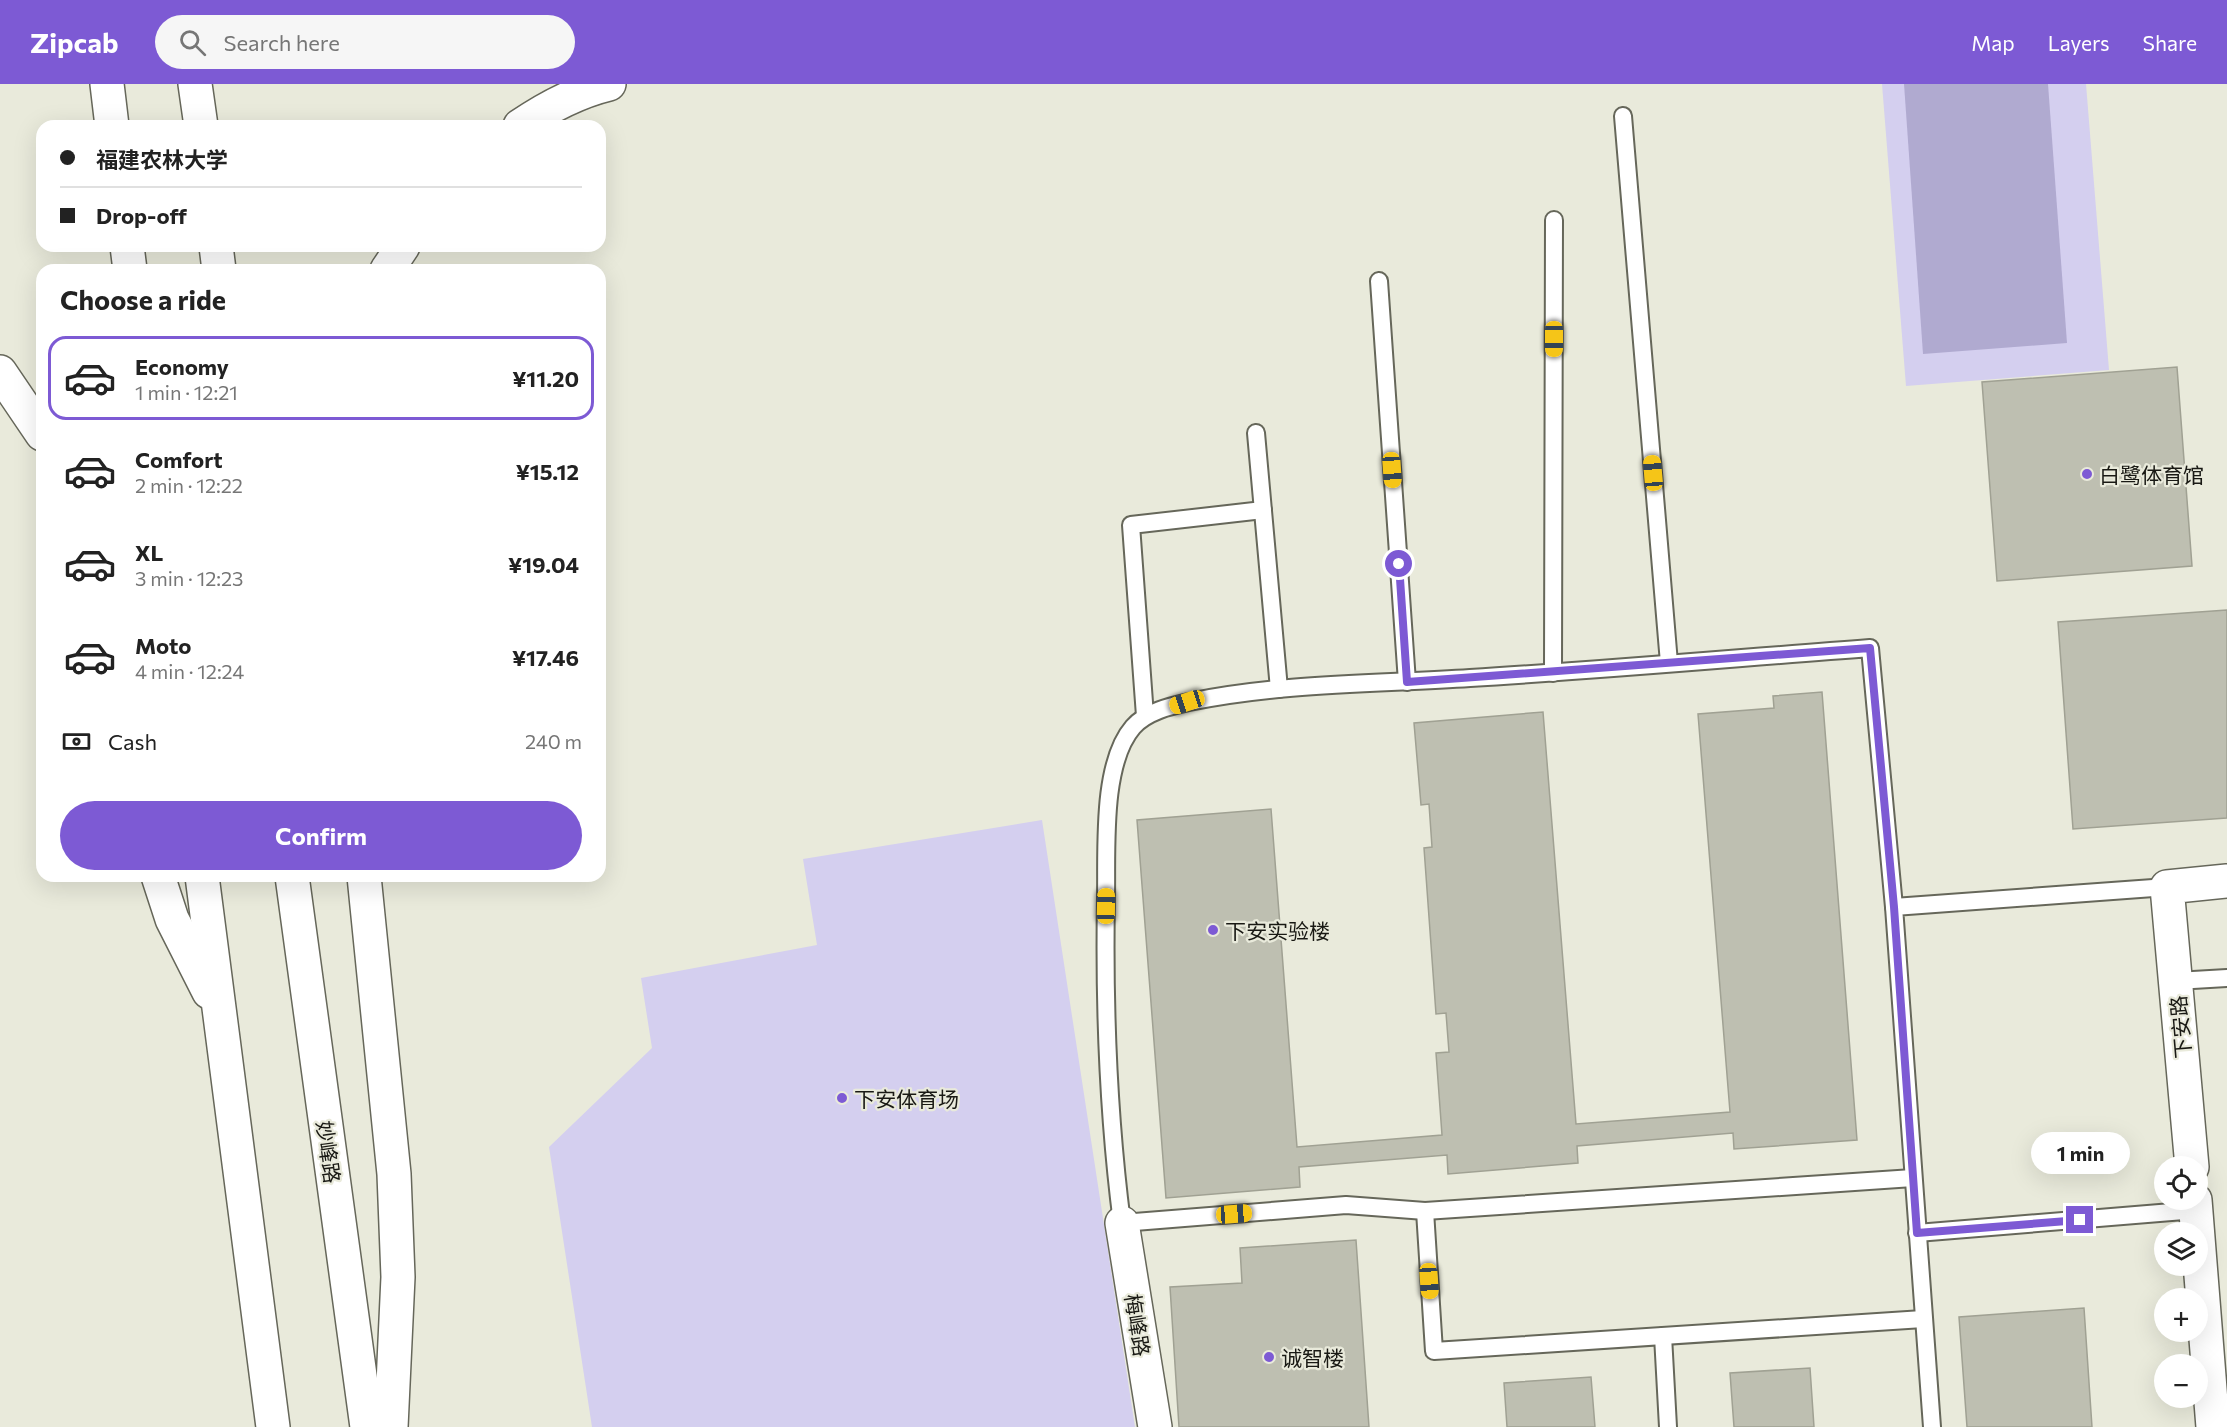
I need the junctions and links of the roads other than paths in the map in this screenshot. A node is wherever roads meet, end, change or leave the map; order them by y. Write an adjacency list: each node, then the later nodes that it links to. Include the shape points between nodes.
1 (107, 84): 5 (main road)
2 (195, 84): 6 (main road)
3 (609, 84): 7 (main road, via 587,89)
4 (1623, 116): 14 (lane)
5 (111, 120)
6 (200, 120)
7 (529, 120)
8 (1554, 220): 15 (lane)
9 (1379, 281): 16 (lane)
10 (0, 372): 11 (main road)
11 (36, 425)
12 (1256, 433): 13 (lane)
13 (1263, 510): 17 (lane); 18 (lane, via 1131,525)
14 (1669, 663): 15 (lane); 25 (lane, via 1870,648)
15 (1553, 673): 16 (lane)
16 (1407, 682): 17 (lane)
17 (1279, 689): 18 (lane, via 1187,702)
18 (1145, 716): 34 (lane, via 1131,729 1113,772 1107,844 1105,1017)
19 (2227, 881): 24 (main road)
20 (160, 882): 28 (main road, via 171,919)
21 (203, 882): 28 (main road)
22 (293, 882): 39 (main road, 妙峰路)
23 (364, 882): 40 (main road, via 394,1174 398,1277)
24 (2167, 886): 25 (lane); 27 (main road, 下安路)
25 (1894, 907): 30 (lane)
26 (2227, 978): 27 (lane)
27 (2176, 981): 29 (main road, 下安路)
28 (219, 1012): 38 (main road)
29 (2191, 1156)
30 (1913, 1178): 33 (lane); 35 (lane)
31 (2154, 1209): 35 (lane)
32 (2195, 1210): 44 (main road)
33 (1425, 1211): 34 (lane, via 1346,1205); 37 (lane, via 1434,1351)
34 (1122, 1223): 41 (main road, 梅峰路)
35 (1917, 1233): 36 (lane)
36 (1923, 1319): 37 (lane); 43 (lane)
37 (1663, 1336): 42 (lane)
38 (273, 1427)
39 (368, 1427)
40 (391, 1427)
41 (1155, 1427)
42 (1668, 1427)
43 (1932, 1427)
44 (2213, 1427)

